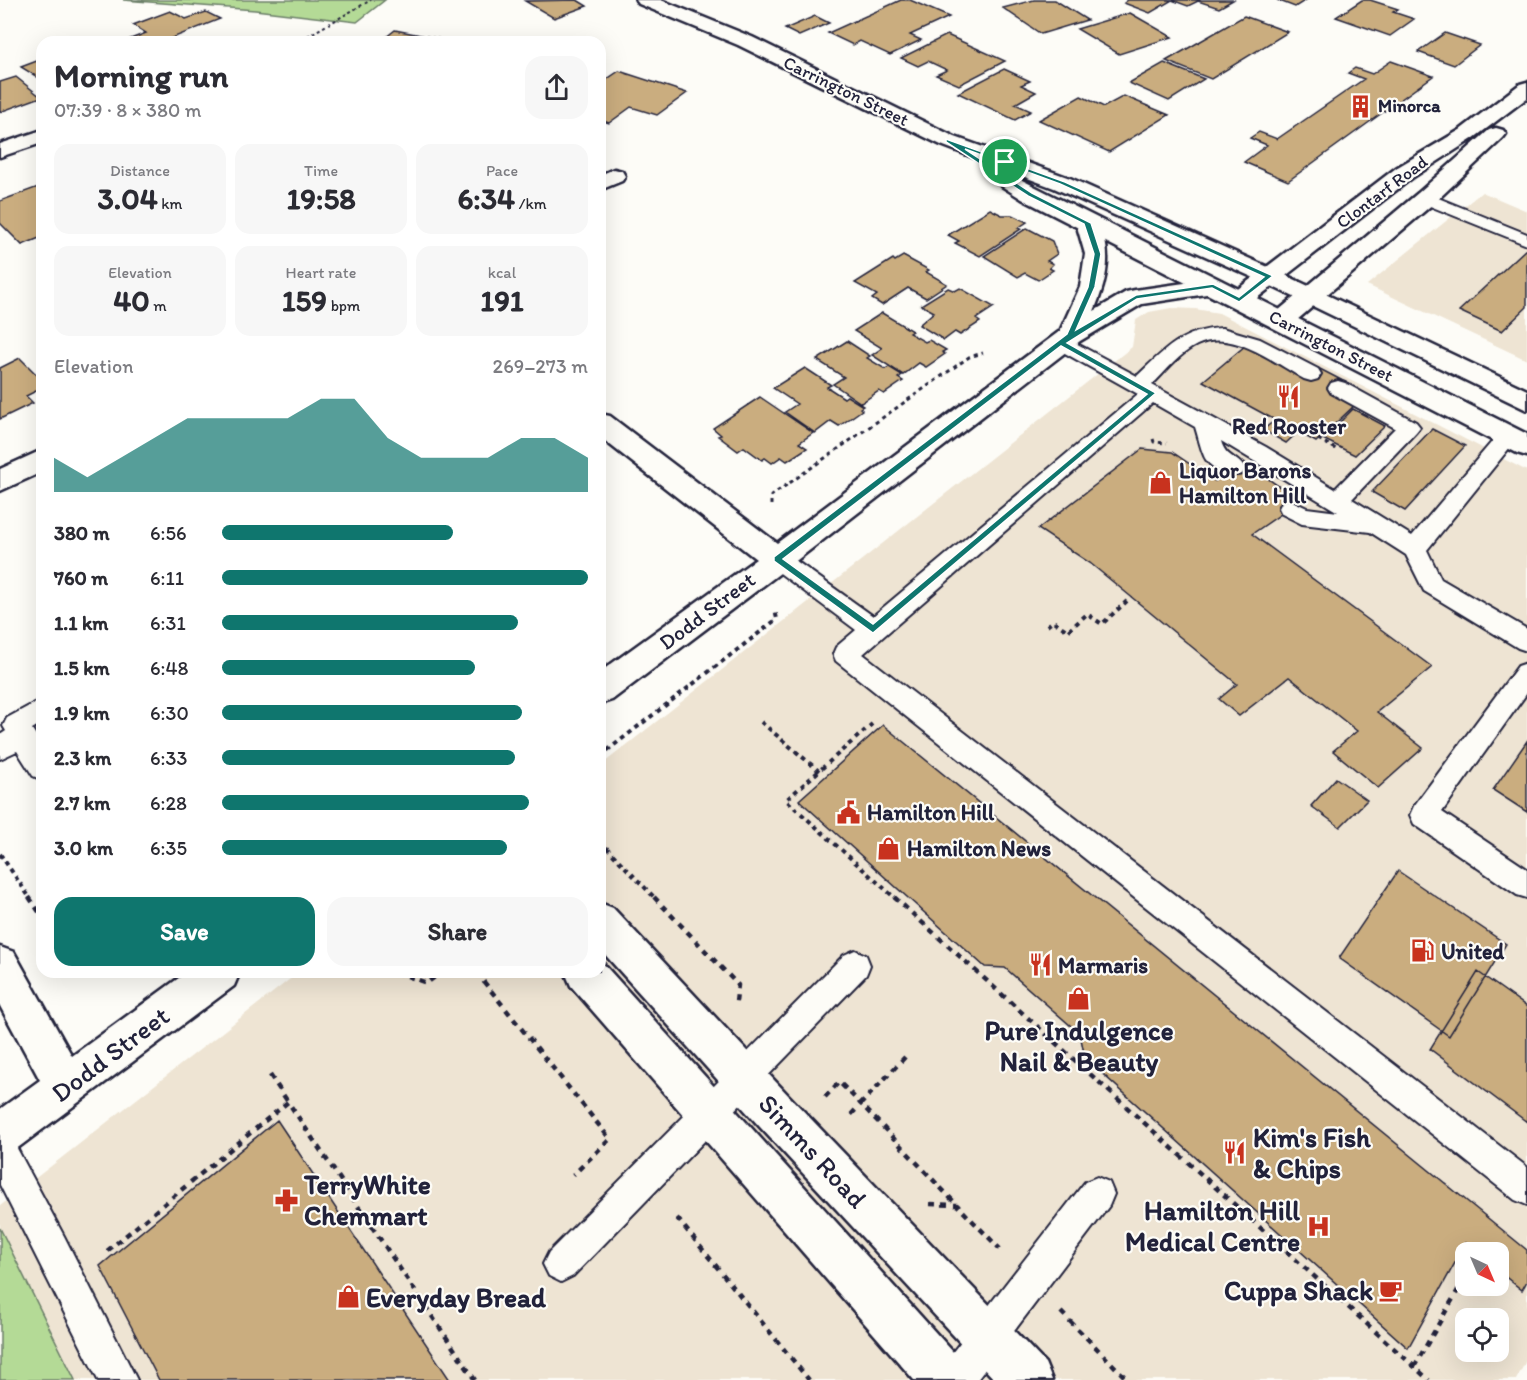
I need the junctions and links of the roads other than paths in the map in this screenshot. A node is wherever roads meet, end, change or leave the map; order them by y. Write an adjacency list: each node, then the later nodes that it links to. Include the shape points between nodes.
1 (645, 0): 3 (street, Carrington Street)
2 (677, 0): 3 (street, Carrington Street)
3 (745, 41): 7 (street, Carrington Street)
4 (1527, 88): 12 (street, Clontarf Road, via 1467,134 1404,173)
5 (1527, 108): 9 (street, Clontarf Road, via 1465,159)
6 (36, 138): 8 (street)
7 (948, 141): 10 (street, Carrington Street, via 1030,194); 12 (street, Carrington Street, via 1062,183)
8 (0, 151)
9 (1426, 198): 11 (lane); 14 (street, Clontarf Road)
10 (1087, 223): 13 (street, Carrington Street); 17 (street, Dodd Street, via 1097,254 1092,287)
11 (1527, 240)
12 (1269, 276): 14 (street, Carrington Street); 15 (street, Clontarf Road)
13 (1213, 286): 15 (street, Carrington Street); 17 (street, Dodd Street, via 1136,297)
14 (1311, 297): 16 (street, Clontarf Road); 21 (street, Carrington Street)
15 (1239, 300): 16 (street, Carrington Street)
16 (1281, 321): 24 (street, Carrington Street)
17 (1066, 339): 20 (lane); 32 (street, Dodd Street)
18 (1311, 374): 20 (lane, via 1247,341 1201,336 1189,341)
19 (1338, 388): 28 (lane, via 1409,427)
20 (1145, 390): 22 (lane); 33 (lane)
21 (1527, 401)
22 (1204, 423): 26 (lane, via 1214,455); 28 (lane)
23 (606, 428): 32 (street)
24 (1518, 441): 31 (lane)
25 (36, 463): 27 (street)
26 (1234, 469)
27 (0, 481)
28 (1337, 501): 30 (lane)
29 (1290, 508): 30 (lane, via 1302,516)
30 (1377, 525): 31 (lane)
31 (1415, 549): 34 (lane, via 1432,585)
32 (777, 559): 33 (lane); 36 (street, Dodd Street)
33 (873, 629): 51 (lane, via 845,654)
34 (1527, 640)
35 (1527, 673): 40 (lane, via 1424,815)
36 (606, 686)
37 (36, 714): 38 (lane, via 16,726)
38 (11, 742): 39 (lane)
39 (36, 763)
40 (1527, 885)
41 (606, 928): 46 (street, Simms Road)
42 (855, 965): 46 (lane)
43 (0, 966): 47 (street)
44 (212, 978): 47 (street, Dodd Street)
45 (590, 978): 48 (street)
46 (744, 1078): 48 (lane); 54 (street, Simms Road)
47 (66, 1087): 49 (street, Dodd Street)
48 (710, 1113): 53 (lane); 56 (street)
49 (0, 1135)
50 (0, 1151): 55 (lane)
51 (1527, 1188)
52 (1097, 1194): 54 (lane)
53 (561, 1264)
54 (987, 1337): 57 (lane); 58 (street, Simms Road)
55 (118, 1380)
56 (946, 1380)
57 (954, 1380)
58 (1028, 1380)

